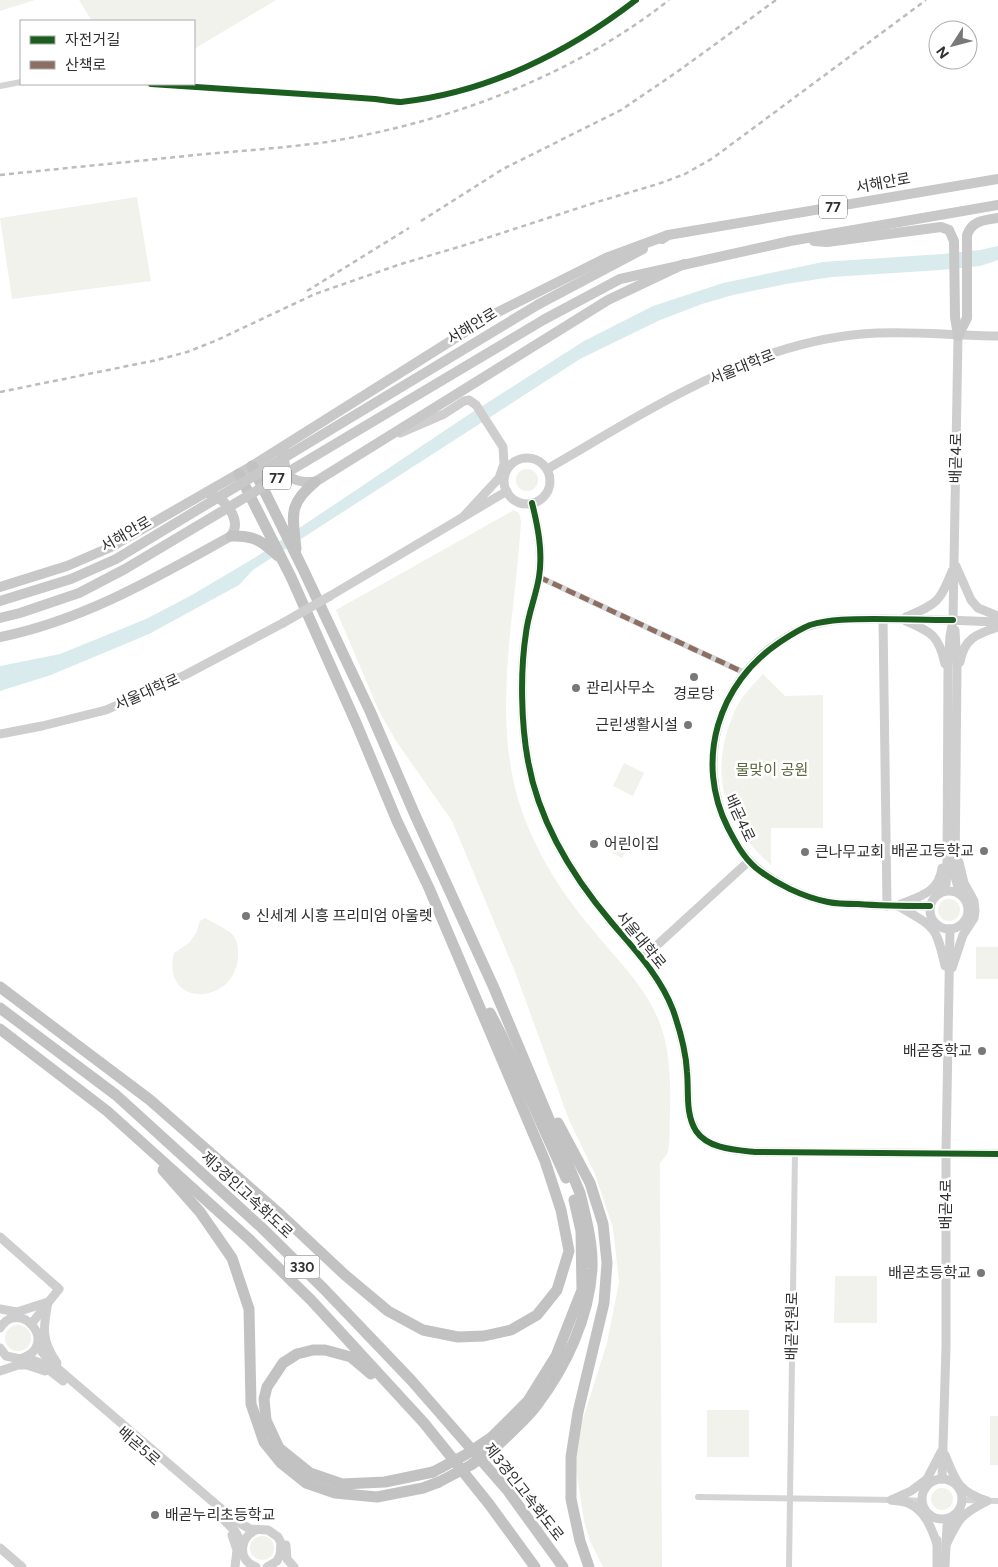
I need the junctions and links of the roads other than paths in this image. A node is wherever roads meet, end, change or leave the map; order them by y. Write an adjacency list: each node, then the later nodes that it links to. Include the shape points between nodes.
1 (636, 0): 3 (street, via 539,60 457,92 420,99 399,102)
2 (20, 82): 4 (street)
3 (167, 85)
4 (0, 86)
5 (998, 179): 8 (main road, 서해안로 / 77)
6 (998, 205): 9 (main road, 서해안로 / 77)
7 (998, 218): 11 (main road, via 982,220 968,230 967,318)
8 (668, 236): 14 (main road, via 606,258 492,315); 31 (main road, 서해안로 / 77, bridge, via 538,304 116,559 71,579)
9 (790, 241): 10 (main road, 서해안로 / 77); 11 (main road, via 827,242 941,227 949,230 954,241)
10 (684, 264): 13 (main road, via 608,300); 33 (main road, 서해안로 / 77, bridge, via 620,279 545,319 125,569 79,593)
11 (958, 336): 12 (main road); 17 (main road, 서울대학로, via 861,334 806,343 751,361 656,406); 28 (main road, 배곧4로)
12 (998, 336)
13 (383, 441): 15 (main road, via 470,400); 20 (main road)
14 (290, 442): 16 (main road); 20 (main road, via 283,452 289,476 298,482)
15 (505, 447): 18 (main road, via 510,454); 24 (main road, via 499,478)
16 (252, 466): 19 (main road); 26 (highway)
17 (547, 468): 18 (main road, via 541,462 526,458 516,461); 23 (main road, via 550,480 547,492)
18 (507, 470): 21 (main road)
19 (239, 474): 22 (main road); 27 (highway)
20 (316, 482): 26 (highway, via 303,492 295,505)
21 (507, 491): 23 (main road, via 518,501); 24 (main road, 서울대학로)
22 (205, 494): 25 (main road, via 215,495 232,514 236,526); 30 (main road, via 111,547 67,566)
23 (532, 503): 29 (main road, 서울대학로, via 540,545)
24 (464, 516): 42 (main road, 서울대학로, bridge, via 284,623 185,675 106,710)
25 (232, 536): 27 (highway, via 244,535 259,540); 39 (main road, via 143,586 88,610 25,632)
26 (297, 556): 57 (highway, via 370,711)
27 (284, 562): 51 (highway)
28 (955, 564): 32 (main road, via 978,608); 35 (main road, via 937,602); 36 (main road, 배곧4로)
29 (539, 577): 40 (street); 52 (main road, 서울대학로, via 527,625 524,656 523,717 532,780 563,856 594,901)
30 (0, 587)
31 (0, 602)
32 (998, 616)
33 (0, 618)
34 (883, 619): 35 (main road, 배곧4로); 40 (main road, 배곧4로, via 852,619 809,626 766,651); 47 (main road)
35 (901, 619): 36 (main road, 배곧4로); 41 (main road, via 921,627 934,637)
36 (953, 620): 37 (main road, 배곧4로); 41 (main road, 배곧4로)
37 (998, 622)
38 (998, 627): 41 (main road, via 974,636 965,645)
39 (0, 637)
40 (745, 673): 44 (main road, 배곧4로, via 724,706 713,766 719,808)
41 (953, 679): 43 (main road, 배곧4로)
42 (0, 734)
43 (951, 831): 45 (main road, 배곧4로); 46 (main road, 배곧4로, via 955,877); 48 (main road, via 936,886); 53 (main road, via 964,883 975,910 974,918 963,935)
44 (749, 861): 47 (main road, 배곧4로, via 767,875 808,896 829,902); 52 (main road)
45 (942, 892): 46 (main road, via 951,890); 49 (main road, via 936,895)
46 (960, 894): 50 (main road, via 968,904 967,917 958,927)
47 (887, 906): 48 (main road, 배곧4로)
48 (897, 906): 49 (main road, 배곧4로); 53 (main road, via 935,931)
49 (930, 906): 50 (main road, via 935,924)
50 (950, 929): 53 (main road, 배곧4로)
51 (448, 932): 54 (highway, via 546,1161 569,1251 557,1290 536,1316 511,1330 484,1336 458,1337 423,1330 388,1312 150,1100); 73 (highway, via 502,1036 551,1145 573,1196 581,1231 582,1290 556,1356 528,1401)
52 (642, 958): 59 (main road, 서울대학로, via 672,1007 680,1030 688,1073 688,1105 696,1131 704,1139 729,1149)
53 (949, 981): 60 (main road, 배곧4로)
54 (0, 987)
55 (0, 1008): 100 (highway, 제3경인고속화도로 / 330, via 116,1095 303,1268 418,1387 508,1491)
56 (0, 1029): 58 (highway, 제3경인고속화도로 / 330)
57 (522, 1055): 73 (highway, via 580,1193 589,1229 592,1268 586,1310 566,1360 536,1406); 101 (highway, via 590,1183 603,1224 608,1263 604,1303 578,1412 571,1457 570,1498)
58 (107, 1111): 72 (highway, 제3경인고속화도로 / 330, via 311,1300); 75 (highway, via 200,1212 232,1258 249,1308 251,1404 264,1442 280,1463 306,1483 335,1493 377,1497 423,1488)
59 (795, 1152): 60 (main road, 서울대학로); 78 (street, 배곧전원로)
60 (946, 1153): 61 (main road, 서울대학로); 74 (main road, 배곧4로)
61 (998, 1154)
62 (0, 1237): 63 (main road, via 59,1289)
63 (48, 1302): 64 (main road, via 17,1312); 65 (main road); 71 (main road, via 45,1341)
64 (0, 1309)
65 (32, 1323): 66 (main road, via 20,1318); 67 (main road, 배곧5로)
66 (1, 1325)
67 (38, 1342): 69 (main road, via 33,1352); 71 (main road, 배곧5로, via 45,1357)
68 (1, 1353): 69 (main road, 배곧5로, via 13,1358)
69 (25, 1357): 71 (main road, 배곧5로)
70 (0, 1371): 71 (main road, via 27,1365)
71 (62, 1376): 84 (main road, 배곧5로)
72 (424, 1423): 75 (highway, via 351,1357 325,1350 297,1354 283,1363 267,1387 264,1399 266,1420 279,1448 310,1473 342,1484); 99 (highway, 제3경인고속화도로 / 330)
73 (494, 1442): 75 (highway, bridge, via 465,1455)
74 (943, 1450): 76 (main road, 배곧4로); 79 (main road, via 927,1479); 82 (main road, via 952,1474 962,1488)
75 (436, 1477)
76 (942, 1479): 80 (main road, via 926,1486); 81 (main road, via 958,1487)
77 (698, 1497): 78 (street)
78 (790, 1499): 79 (street); 102 (street, 배곧전원로)
79 (892, 1500): 80 (street); 89 (main road, via 908,1503 920,1512)
80 (921, 1500): 85 (main road)
81 (962, 1500): 82 (street); 86 (main road, via 957,1513)
82 (987, 1501): 83 (street); 89 (main road, via 960,1518)
83 (998, 1501)
84 (214, 1507): 87 (main road, 배곧5로); 88 (main road, 배곧5로); 94 (main road, via 234,1539 237,1550); 98 (main road, 배곧5로, via 244,1521 277,1528 285,1540 287,1559)
85 (931, 1517): 86 (main road, via 939,1520); 89 (main road)
86 (951, 1518): 89 (main road)
87 (256, 1530): 88 (main road, via 246,1537); 91 (main road, 배곧5로, via 274,1533)
88 (242, 1545): 92 (main road, 배곧5로)
89 (941, 1545): 103 (main road); 104 (main road)
90 (0, 1548): 93 (main road)
91 (281, 1552): 96 (main road, via 277,1561); 97 (main road, 배곧5로)
92 (245, 1564): 95 (main road, 배곧5로)
93 (22, 1567)
94 (235, 1567)
95 (256, 1567)
96 (268, 1567)
97 (289, 1567)
98 (294, 1567)
99 (535, 1567)
100 (563, 1567)
101 (589, 1567)
102 (789, 1567)
103 (937, 1567)
104 (946, 1567)

